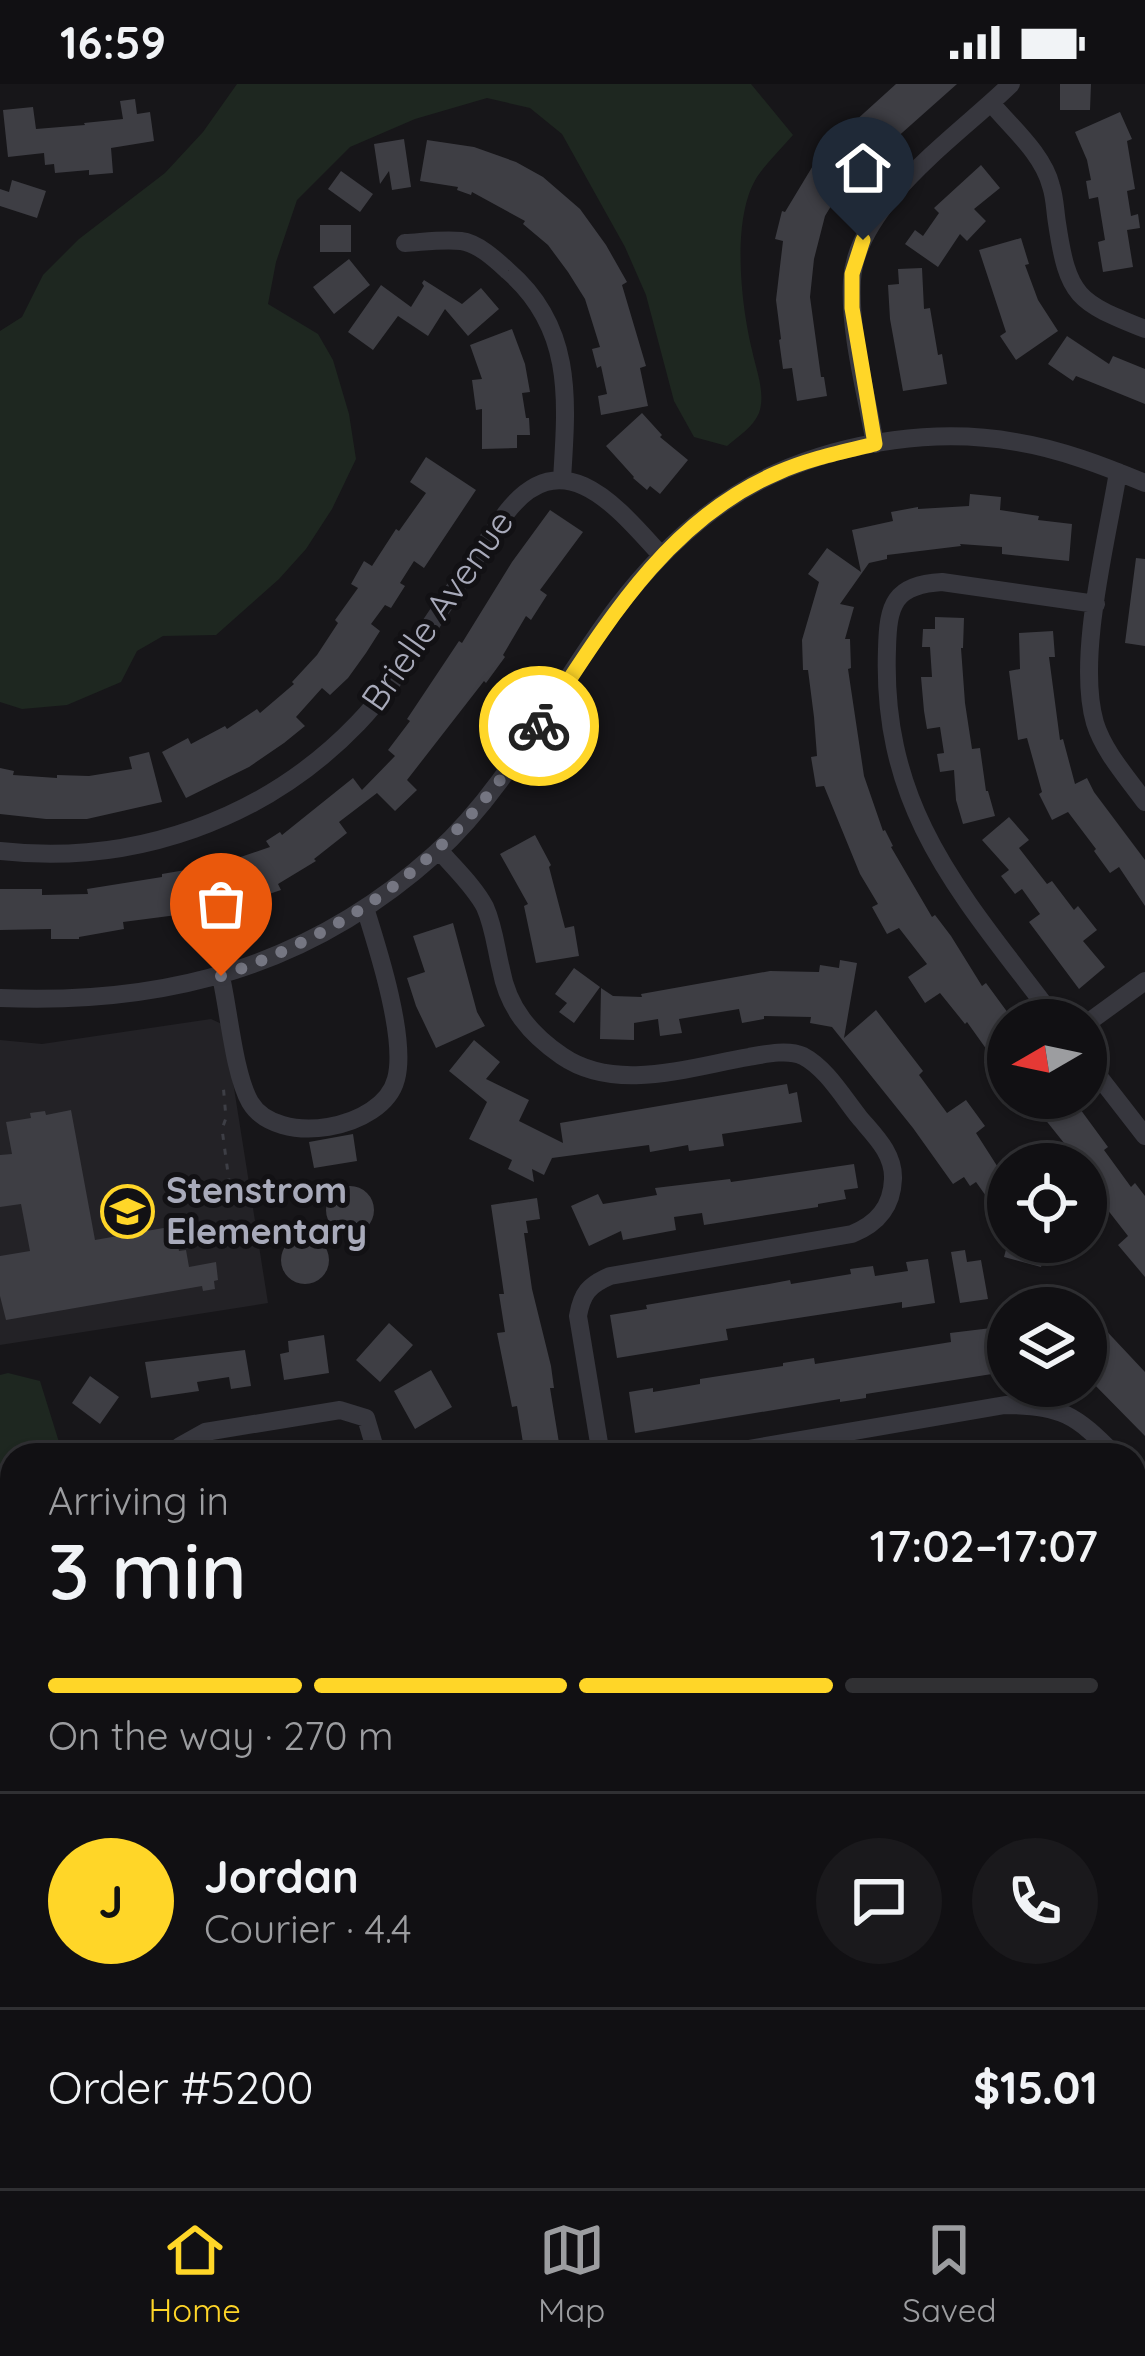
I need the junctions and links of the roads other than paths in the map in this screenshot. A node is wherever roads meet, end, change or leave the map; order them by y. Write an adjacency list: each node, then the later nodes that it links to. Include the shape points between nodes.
1 (1011, 84): 2 (street)
2 (991, 103): 4 (street, via 1051,184 1073,287 1107,314); 5 (street, via 898,187 863,240 852,308)
3 (405, 243): 7 (street, via 465,241 520,280 543,313 564,374)
4 (1145, 329)
5 (875, 444): 6 (street, via 1016,442); 9 (street, via 776,473)
6 (1118, 472): 8 (street); 10 (street)
7 (562, 479): 9 (street, via 610,500); 13 (street, Brielle Avenue, via 520,493 392,683 312,765 254,802 142,846)
8 (1145, 483)
9 (661, 555): 12 (street, via 495,786)
10 (1096, 604): 11 (street, via 1088,662 1095,724); 18 (street, via 942,582 898,595 891,608 886,680 910,802 956,886)
11 (1145, 802)
12 (439, 850): 14 (street); 24 (street, via 484,907 512,1006 560,1055 583,1069 644,1075 800,1054 893,1166 886,1208 853,1234 590,1285 578,1316)
13 (0, 851)
14 (365, 908): 15 (street); 15 (street, via 398,1061 383,1104 358,1120 292,1128 252,1106)
15 (221, 976): 17 (street, via 92,999)
16 (1145, 981): 19 (street)
17 (0, 998)
18 (1040, 999)
19 (1107, 1009)
20 (1107, 1087): 21 (street)
21 (1145, 1136)
22 (186, 1443): 23 (street, via 206,1432 340,1411 366,1418)
23 (373, 1443)
24 (599, 1443)
25 (783, 1443): 26 (street, via 1004,1405 1068,1413)
26 (1103, 1443)

